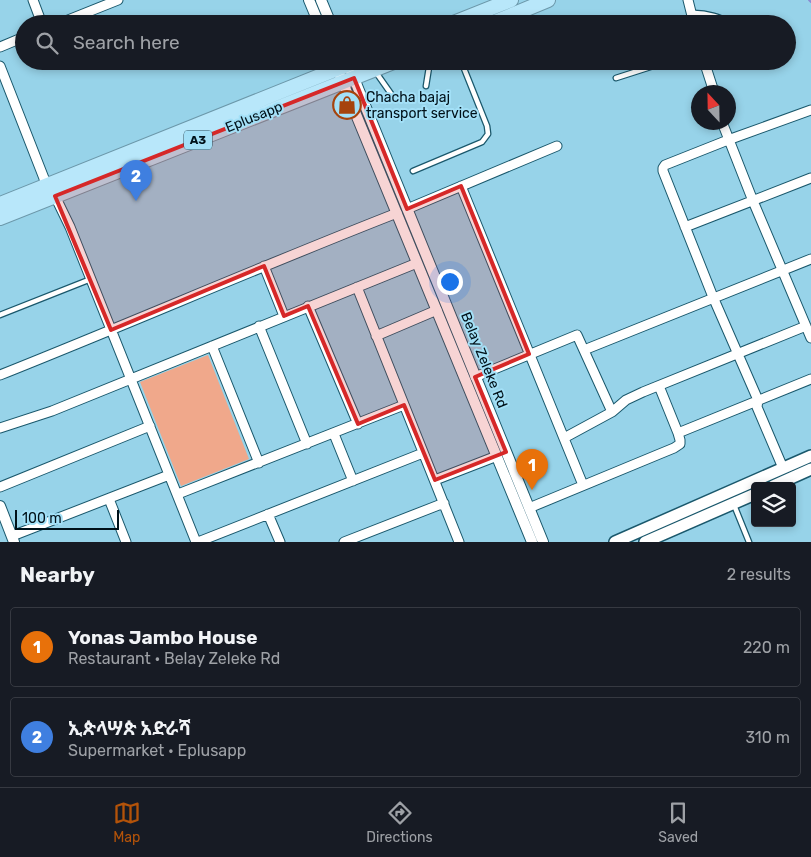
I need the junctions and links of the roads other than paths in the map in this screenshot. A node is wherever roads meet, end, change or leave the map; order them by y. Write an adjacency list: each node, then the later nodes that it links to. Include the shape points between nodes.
1 (33, 0): 9 (street)
2 (118, 0): 10 (street)
3 (309, 0): 11 (street)
4 (322, 0): 12 (street)
5 (511, 0): 13 (highway)
6 (548, 0): 14 (highway)
7 (688, 0): 8 (street)
8 (691, 13): 15 (lane)
9 (39, 15)
10 (80, 15)
11 (315, 15)
12 (328, 15)
13 (474, 15)
14 (512, 15)
15 (712, 15)
16 (15, 41): 17 (street)
17 (0, 47)
18 (0, 66): 38 (street)
19 (341, 70): 38 (highway, A3)
20 (347, 70): 41 (street, Belay Zeleke Rd)
21 (347, 70): 42 (street, Belay Zeleke Rd)
22 (376, 70): 30 (lane)
23 (429, 70): 29 (lane)
24 (465, 70): 35 (lane, via 488,134 482,142)
25 (641, 70): 27 (lane)
26 (707, 70): 28 (street)
27 (616, 78)
28 (712, 85)
29 (426, 86)
30 (394, 98)
31 (811, 110): 33 (street)
32 (725, 130): 33 (street)
33 (728, 140): 39 (street); 44 (street, via 662,168)
34 (557, 146): 37 (street)
35 (413, 171)
36 (811, 178): 39 (street)
37 (461, 186): 41 (street); 63 (street)
38 (51, 191): 40 (highway, A3); 43 (highway, A3); 49 (street)
39 (753, 201): 44 (street); 48 (street)
40 (0, 204)
41 (407, 209): 42 (street); 53 (street, Belay Zeleke Rd)
42 (397, 213): 46 (street, Belay Zeleke Rd); 47 (street)
43 (0, 218)
44 (685, 228): 51 (street)
45 (811, 259): 48 (street)
46 (417, 263): 50 (street); 53 (street, Belay Zeleke Rd)
47 (264, 266): 55 (street); 58 (street)
48 (782, 270): 51 (street); 57 (street)
49 (91, 279): 54 (lane); 58 (street)
50 (357, 287): 52 (street); 59 (street)
51 (713, 297): 62 (street); 64 (street)
52 (308, 306): 55 (street); 73 (street)
53 (442, 308): 59 (street); 66 (street, Belay Zeleke Rd); 81 (street, Belay Zeleke Rd)
54 (0, 315)
55 (284, 316): 56 (street)
56 (260, 326): 61 (street); 79 (street)
57 (806, 326): 60 (street); 64 (street)
58 (111, 330): 65 (street); 67 (street)
59 (376, 336): 71 (street)
60 (811, 338)
61 (212, 346): 67 (street); 83 (street)
62 (584, 350): 63 (street, via 577,335); 72 (street)
63 (529, 354): 66 (street); 78 (street)
64 (737, 354): 69 (street); 70 (street)
65 (0, 375)
66 (476, 377): 81 (street, Belay Zeleke Rd)
67 (131, 379): 74 (street); 75 (street)
68 (811, 379): 70 (street)
69 (659, 386): 72 (street, via 626,400); 76 (street)
70 (758, 400): 76 (street); 84 (street, via 757,407)
71 (404, 406): 73 (street); 80 (street)
72 (612, 412): 78 (street)
73 (358, 424): 77 (street)
74 (150, 426): 86 (street); 91 (street)
75 (0, 428)
76 (678, 433): 90 (street, via 680,444 674,448)
77 (334, 434): 79 (street); 88 (street)
78 (564, 438): 90 (street)
79 (307, 444): 83 (street)
80 (423, 453): 87 (street); 88 (street)
81 (501, 454): 87 (street); 99 (street, Belay Zeleke Rd); 108 (street, Belay Zeleke Rd)
82 (811, 456): 84 (main road)
83 (259, 463): 93 (street)
84 (783, 468): 92 (main road)
85 (811, 469): 89 (main road)
86 (169, 474): 93 (street); 95 (street)
87 (435, 480): 96 (street)
88 (353, 481): 100 (street)
89 (782, 482)
90 (583, 485): 99 (street)
91 (0, 487)
92 (729, 492): 97 (lane); 110 (main road)
93 (178, 494): 104 (street)
94 (751, 496): 97 (main road)
95 (109, 498): 102 (street); 103 (street)
96 (444, 503): 106 (street); 107 (street)
97 (734, 503): 111 (main road); 112 (lane)
98 (0, 506): 102 (street)
99 (529, 508): 109 (street, Belay Zeleke Rd)
100 (268, 514): 101 (street); 105 (street)
101 (221, 538): 104 (street)
102 (13, 539)
103 (124, 541)
104 (197, 542)
105 (280, 542)
106 (344, 542)
107 (459, 542)
108 (532, 542)
109 (542, 542)
110 (615, 542)
111 (645, 542)
112 (749, 542)

